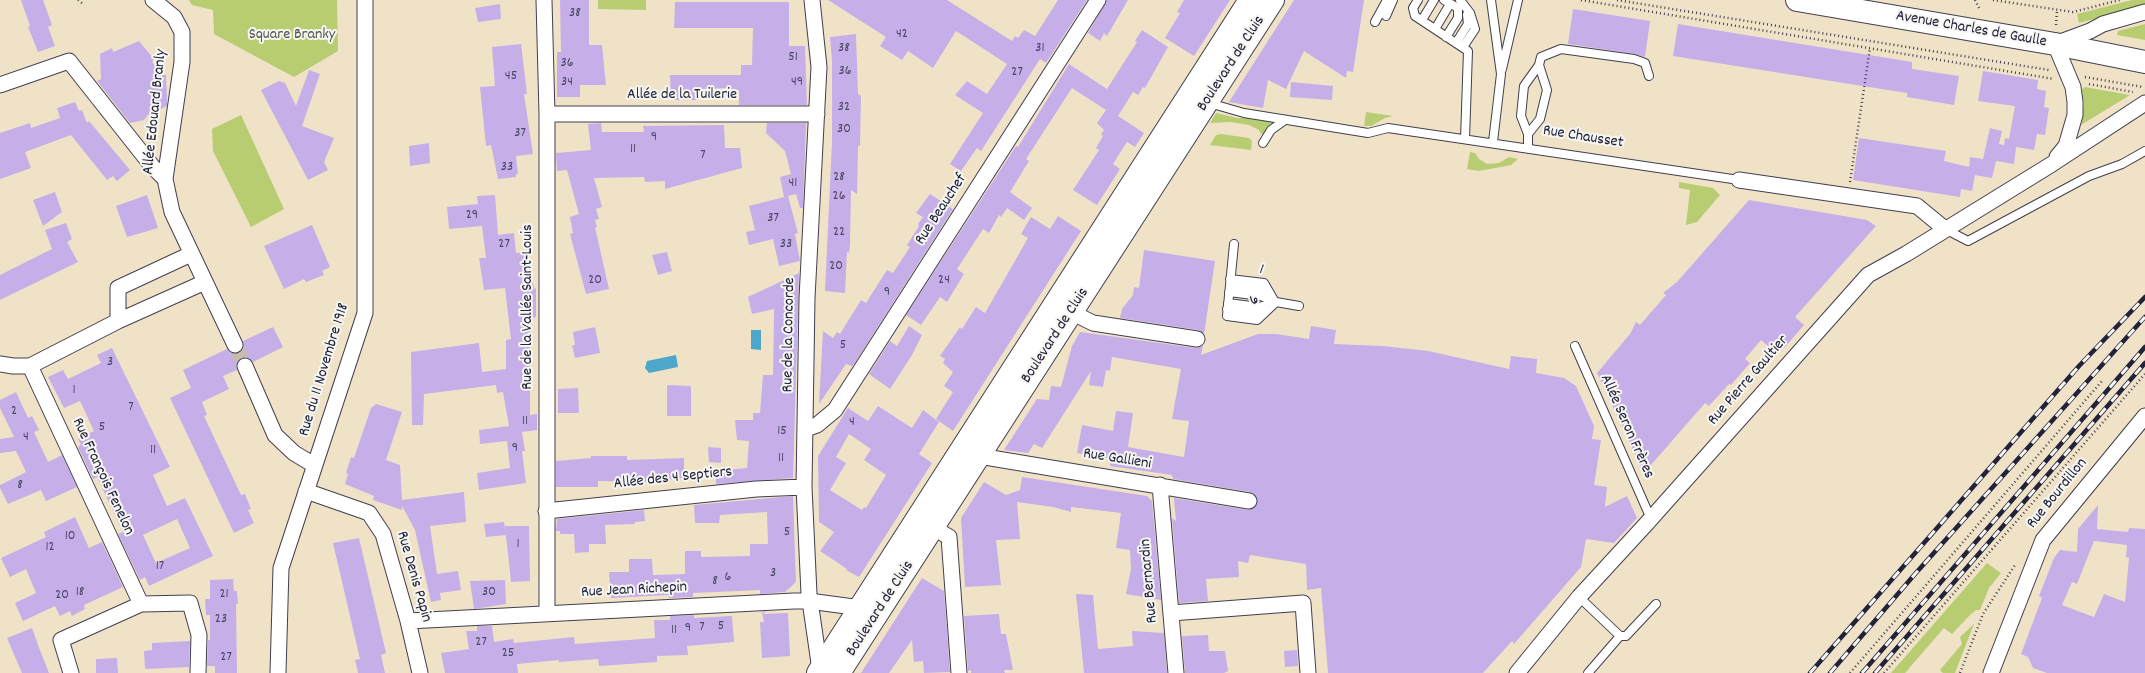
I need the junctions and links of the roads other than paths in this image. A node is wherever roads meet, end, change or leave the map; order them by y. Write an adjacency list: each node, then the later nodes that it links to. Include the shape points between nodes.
1 (153, 0): 42 (street, Allée Edouard Branly, via 174,17 182,32 182,62)
2 (365, 0): 63 (street, Rue du 11 Novembre 1918, via 365,312)
3 (544, 0): 32 (street, Rue de la Vallée Saint-Louis)
4 (812, 0): 33 (street, Rue de la Concorde, via 819,67)
5 (1098, 0): 61 (street, Rue Beauchef, via 835,410 817,425)
6 (1250, 0): 51 (main road, Boulevard de Cluis)
7 (1274, 0): 30 (main road, Boulevard de Cluis)
8 (1387, 0): 20 (lane)
9 (1393, 0): 18 (lane)
10 (1418, 0): 19 (lane, via 1413,8 1415,16)
11 (1434, 0): 19 (lane)
12 (1460, 0): 24 (lane, via 1466,6 1468,24)
13 (1491, 0): 27 (lane)
14 (1518, 0): 27 (lane)
15 (1797, 0): 22 (main road, Avenue Charles de Gaulle)
16 (1447, 2): 21 (lane); 23 (lane, via 1458,8 1458,18)
17 (2145, 12): 22 (street, via 2103,24 2090,31)
18 (1386, 16)
19 (1422, 20): 21 (lane)
20 (1375, 22)
21 (1435, 29): 23 (lane)
22 (2056, 35): 25 (main road, Avenue Charles de Gaulle); 41 (street, Rue Pierre Gaultier, via 2062,76 2073,87 2075,115 2066,146)
23 (1446, 37): 24 (lane)
24 (1459, 45): 36 (lane, via 1468,51)
25 (2145, 62)
26 (1539, 65): 28 (lane, via 1541,58 1561,49 1634,59 1645,63); 35 (lane, via 1546,90 1540,119); 35 (lane, via 1524,86 1522,116)
27 (1501, 74): 38 (lane)
28 (1649, 76)
29 (0, 85): 42 (street, via 69,61)
30 (1208, 102): 34 (lane, Rue Chausset, via 1244,113); 51 (main road, Boulevard de Cluis)
31 (2145, 103): 41 (street, Rue Pierre Gaultier)
32 (547, 114): 33 (street, Allée de la Tuilerie); 68 (street, Rue de la Vallée Saint-Louis)
33 (817, 114): 61 (street, Rue de la Concorde, via 807,298)
34 (1285, 120): 36 (lane, Rue Chausset, via 1368,133 1388,128); 37 (lane, via 1271,130)
35 (1528, 134): 39 (lane)
36 (1465, 139): 38 (lane, Rue Chausset)
37 (1263, 142)
38 (1493, 142): 39 (lane, Rue Chausset)
39 (1528, 148): 43 (lane, Rue Chausset)
40 (2145, 151): 44 (lane, via 2122,164 2088,176 1968,241)
41 (2052, 164): 44 (street, Rue Pierre Gaultier)
42 (165, 179): 46 (street, Allée Edouard Branly, via 172,212)
43 (1738, 180): 44 (street, Rue Chausset, via 1917,206)
44 (1945, 229): 69 (street, Rue Pierre Gaultier, via 1868,275 1854,288)
45 (1234, 244): 48 (lane)
46 (191, 254): 47 (street, Allée Edouard Branly); 53 (street, via 118,288)
47 (205, 282): 53 (street); 55 (street, Allée Edouard Branly)
48 (1230, 286): 49 (lane); 49 (lane, 1, via 1264,283); 52 (lane)
49 (1276, 302): 50 (lane); 52 (lane, via 1260,307); 52 (lane, 6, via 1257,320)
50 (1299, 306)
51 (1063, 308): 54 (street, via 1092,323); 62 (main road, Boulevard de Cluis); 75 (main road, Boulevard de Cluis)
52 (1227, 309)
53 (118, 321): 58 (street)
54 (1197, 339)
55 (235, 345)
56 (1575, 346): 69 (lane, Allée Seron Frères)
57 (0, 364): 58 (street)
58 (30, 366): 73 (street, Rue François Fenelon)
59 (246, 366): 63 (street, via 275,435 294,453)
60 (2145, 416): 90 (street, Rue Bourdillon, via 2043,540)
61 (806, 429): 65 (street, Rue de la Concorde)
62 (979, 456): 64 (street, Rue Gallieni); 70 (main road, Boulevard de Cluis)
63 (314, 465): 66 (street, Rue du 11 Novembre 1918)
64 (1160, 485): 67 (street, Rue Gallieni); 77 (street, Rue Bernardin)
65 (804, 487): 68 (street, Allée des 4 Septiers, via 756,488); 72 (street, Rue de la Concorde)
66 (306, 491): 78 (street, Rue Denis Papin, via 369,513 383,534); 83 (street, Rue du 11 Novembre 1918, via 281,568)
67 (1249, 501)
68 (546, 511): 76 (street, Rue de la Vallée Saint-Louis)
69 (1651, 519): 71 (street, Rue Pierre Gaultier)
70 (934, 528): 80 (main road, Boulevard de Cluis); 85 (street, via 949,537)
71 (1579, 597): 79 (lane); 88 (street, Rue Pierre Gaultier)
72 (809, 601): 75 (street, Rue Jean Richepin); 76 (street, Rue Jean Richepin); 80 (street, Rue de la Concorde)
73 (141, 604): 81 (street, via 61,640); 82 (street, via 190,603 199,635)
74 (1656, 604): 79 (lane, via 1626,636)
75 (861, 608): 80 (main road, Boulevard de Cluis)
76 (547, 613): 78 (street, Rue Jean Richepin)
77 (1171, 613): 86 (street, Rue Bernardin); 87 (street, via 1303,603)
78 (408, 621): 84 (street, Rue Denis Papin)
79 (1620, 636): 89 (lane)
80 (826, 672)
81 (71, 673)
82 (198, 673)
83 (278, 673)
84 (420, 673)
85 (959, 673)
86 (1176, 673)
87 (1308, 673)
88 (1517, 673)
89 (1588, 673)
90 (1991, 673)

